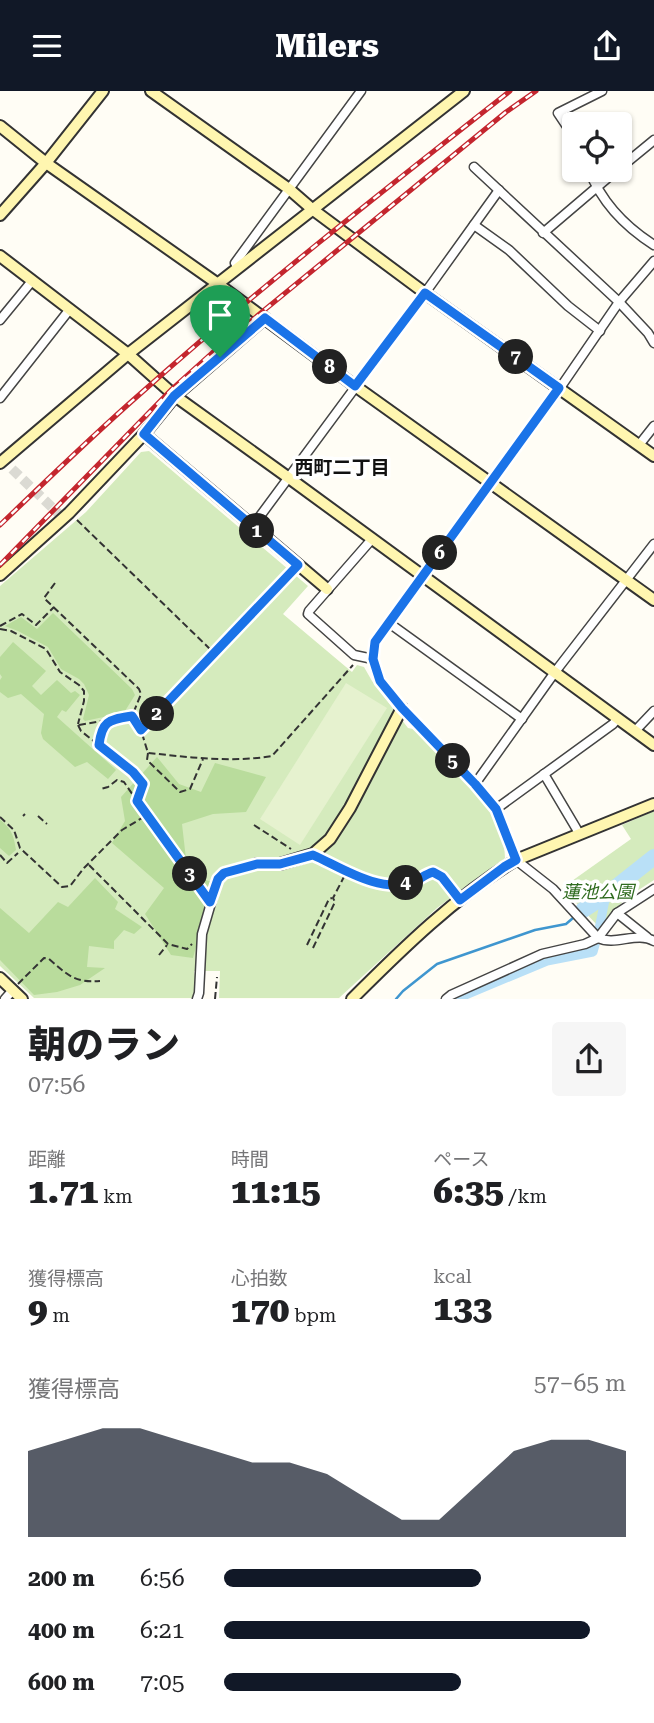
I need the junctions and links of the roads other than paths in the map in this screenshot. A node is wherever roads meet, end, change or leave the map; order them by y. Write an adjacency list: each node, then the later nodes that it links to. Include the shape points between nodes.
1 (103, 91): 10 (street)
2 (151, 91): 15 (street)
3 (361, 91): 15 (street)
4 (464, 91): 17 (street)
5 (602, 91): 6 (street, via 558,113)
6 (562, 119)
7 (0, 126): 10 (street)
8 (654, 140): 9 (street)
9 (632, 158)
10 (46, 163): 18 (street); 26 (street)
11 (474, 167): 16 (street)
12 (594, 182): 14 (street)
13 (601, 182): 14 (street)
14 (596, 186): 20 (street); 21 (street, via 612,212)
15 (289, 189): 17 (street); 24 (street, via 235,263)
16 (499, 190): 19 (street); 20 (street)
17 (312, 209): 24 (street); 27 (street)
18 (0, 215)
19 (474, 225): 27 (street); 32 (street)
20 (543, 233): 28 (street)
21 (654, 245)
22 (0, 256): 25 (street)
23 (654, 261): 28 (street)
24 (238, 268): 26 (street)
25 (33, 281): 29 (street); 31 (street)
26 (218, 284): 30 (street); 34 (street)
27 (425, 293): 35 (street); 36 (street)
28 (619, 302): 32 (street); 33 (street)
29 (71, 309): 34 (street); 38 (street)
30 (265, 318): 35 (street); 37 (street)
31 (0, 320)
32 (600, 331): 36 (street)
33 (654, 343)
34 (128, 354): 37 (street); 43 (street)
35 (355, 386): 45 (street); 46 (street)
36 (559, 388): 41 (street); 46 (street)
37 (174, 396): 40 (street); 45 (street)
38 (0, 398)
39 (654, 426): 41 (street)
40 (144, 434): 47 (street); 50 (street)
41 (639, 445): 42 (street)
42 (654, 456)
43 (1, 461): 44 (street)
44 (12, 469)
45 (289, 478): 47 (street); 48 (street)
46 (491, 482): 51 (street); 52 (street)
47 (252, 527): 53 (street)
48 (372, 539): 51 (street); 53 (street)
49 (654, 544): 52 (street)
50 (0, 575)
51 (423, 576): 55 (street); 57 (street)
52 (626, 580): 54 (street); 57 (street)
53 (327, 589): 56 (street, via 308,614 354,655)
54 (654, 600)
55 (389, 623): 56 (street, via 375,642); 61 (street)
56 (373, 659): 58 (street, via 380,681)
57 (555, 672): 60 (street); 61 (street)
58 (402, 708): 65 (street); 70 (street, via 330,839 308,856 280,864)
59 (654, 711): 62 (street)
60 (618, 718): 62 (street); 64 (street)
61 (522, 719): 65 (street)
62 (635, 731): 63 (street)
63 (654, 745)
64 (544, 774): 67 (street); 68 (street)
65 (475, 784): 67 (street)
66 (654, 804): 68 (street)
67 (496, 809): 69 (street)
68 (579, 834): 69 (street)
69 (516, 860): 73 (street, via 552,889); 79 (street, via 441,915)
70 (257, 864): 78 (street, via 218,879 202,934)
71 (654, 889): 72 (street)
72 (617, 913): 73 (street); 74 (street)
73 (598, 938): 74 (street, via 606,942); 80 (street, via 542,954)
74 (650, 939)
75 (0, 978): 76 (street)
76 (9, 994): 77 (street)
77 (22, 999)
78 (197, 999)
79 (352, 999)
80 (446, 999)

